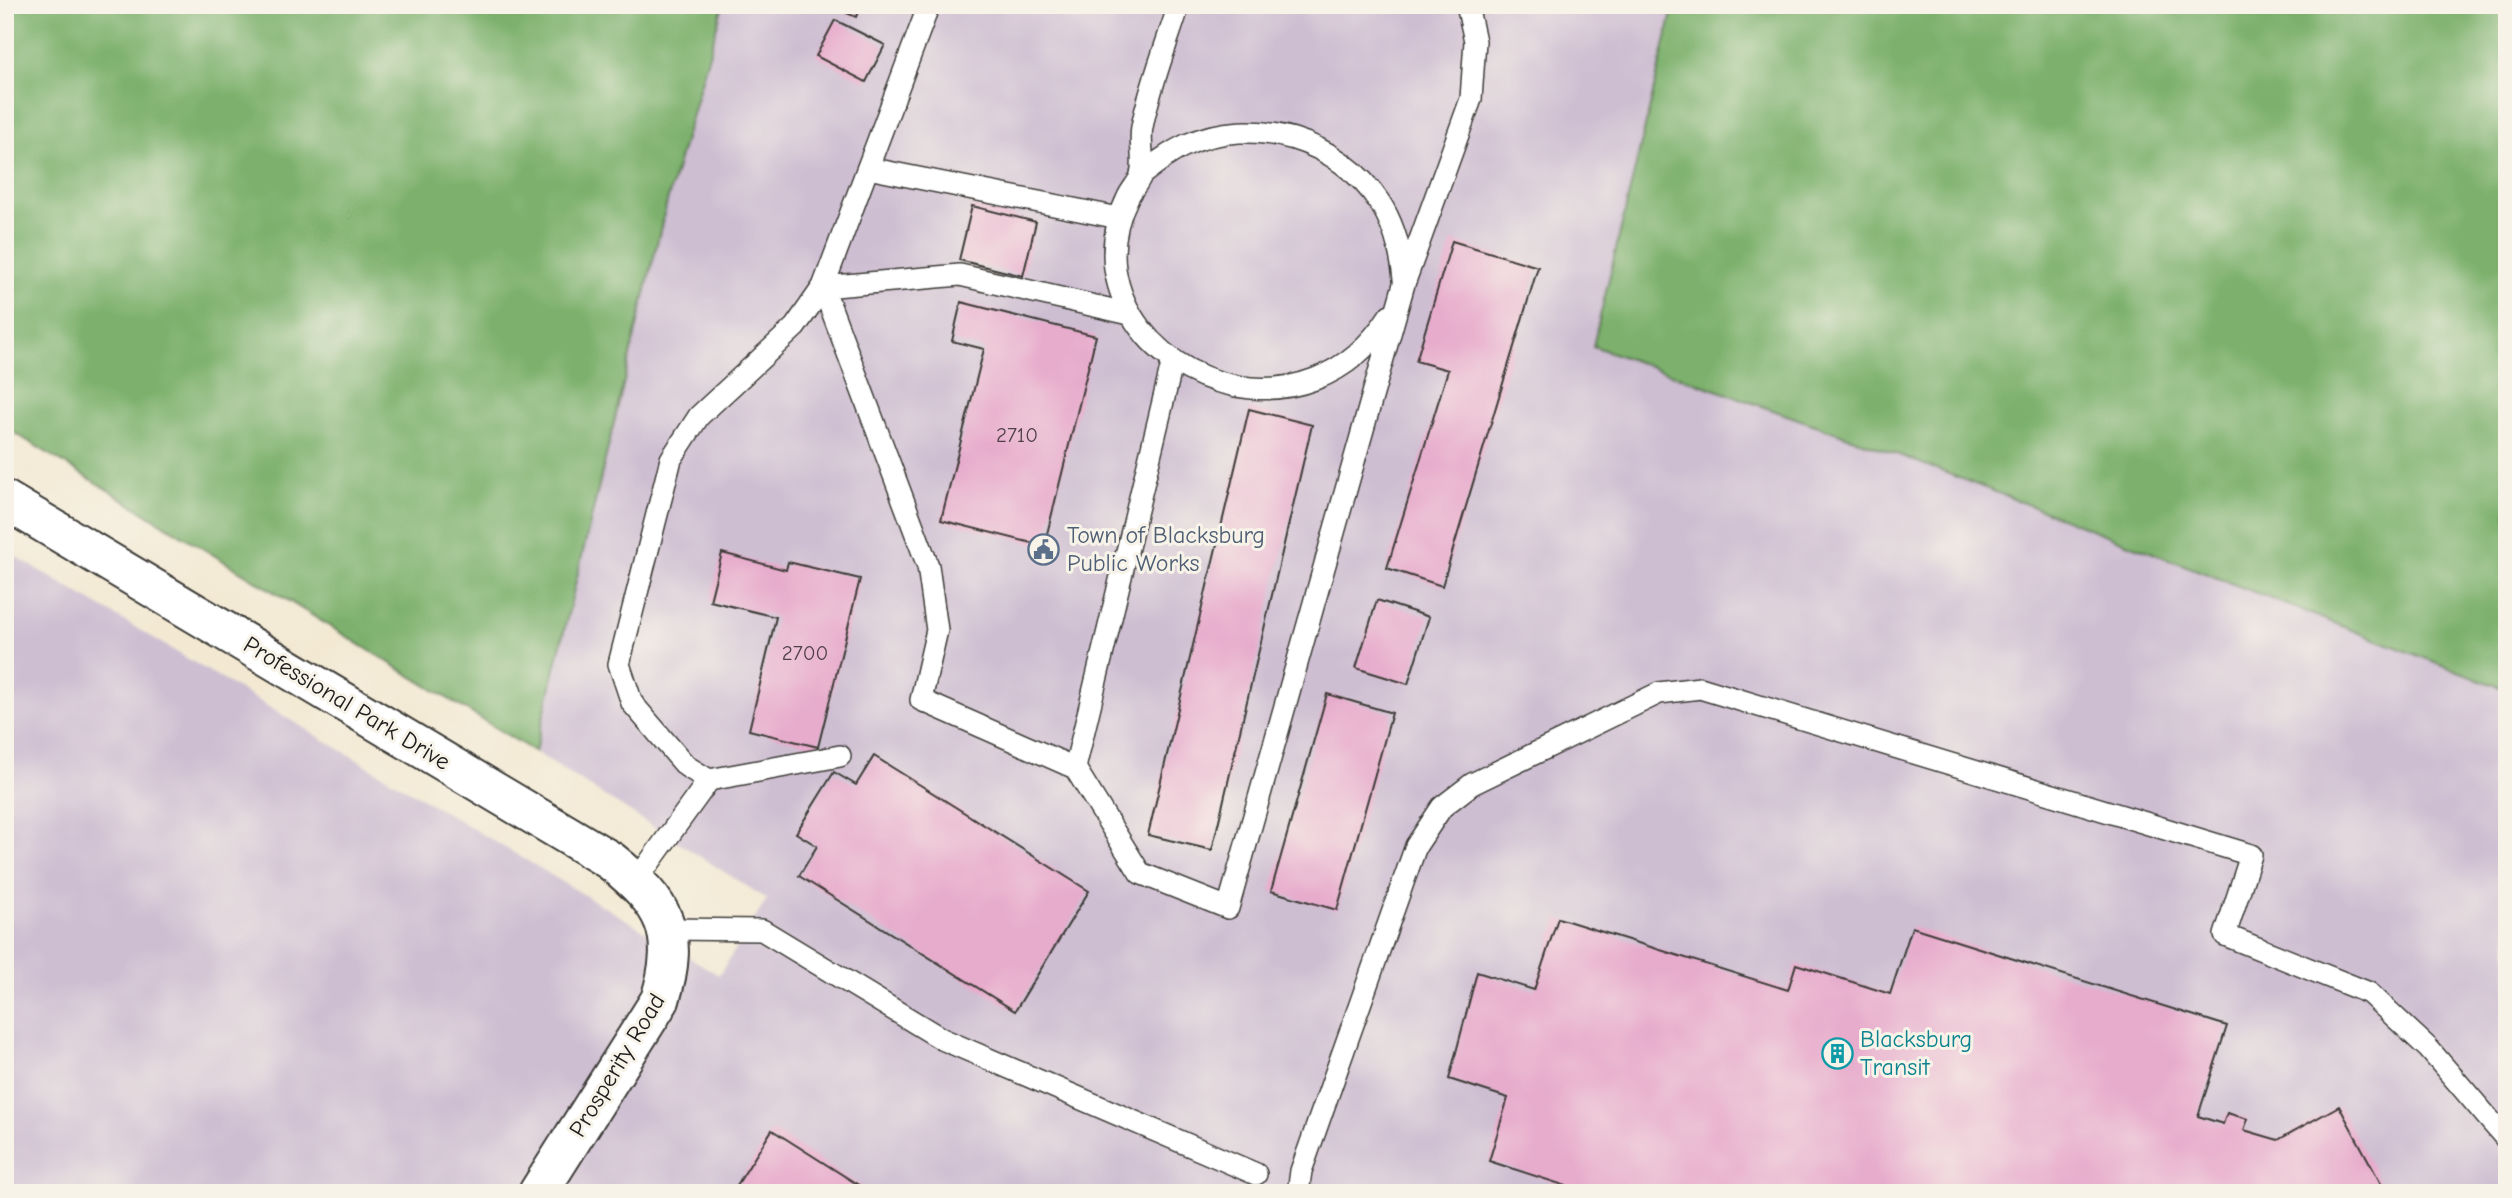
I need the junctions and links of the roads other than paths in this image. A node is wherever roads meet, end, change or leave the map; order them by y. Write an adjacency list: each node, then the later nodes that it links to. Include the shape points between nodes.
1 (929, 5): 4 (lane)
2 (1179, 5): 5 (lane, via 1141,129)
3 (1467, 5): 7 (lane, via 1475,41 1471,99)
4 (868, 168): 6 (lane); 8 (lane)
5 (1141, 175): 6 (lane); 7 (lane, via 1186,145 1212,136 1266,132 1319,148 1342,162 1380,203 1399,247)
6 (1119, 218): 9 (lane, via 1115,267)
7 (1404, 284): 10 (lane, via 1380,331 1361,351 1315,379 1262,389 1238,387 1215,382); 13 (lane, via 1228,908 1140,873)
8 (823, 286): 9 (lane, via 960,275); 13 (lane, via 928,566 937,629 921,700); 14 (lane, via 795,327 699,416 671,459 619,664 632,703 686,766)
9 (1130, 314): 10 (lane, via 1141,332)
10 (1173, 360): 13 (lane)
11 (5, 500): 15 (street, Professional Park Drive, via 611,861)
12 (840, 756): 14 (lane)
13 (1075, 768)
14 (709, 780): 15 (lane)
15 (636, 881): 16 (street, Professional Park Drive, via 655,902)
16 (667, 929): 18 (lane, via 762,930 942,1039); 19 (street, Prosperity Road, via 670,954 660,1000)
17 (2507, 1140): 20 (lane, via 2428,1048 2369,993 2225,935 2251,855 1700,688 1659,693 1472,784 1442,807 1416,846 1301,1171)
18 (1256, 1174)
19 (538, 1193)
20 (1298, 1193)

